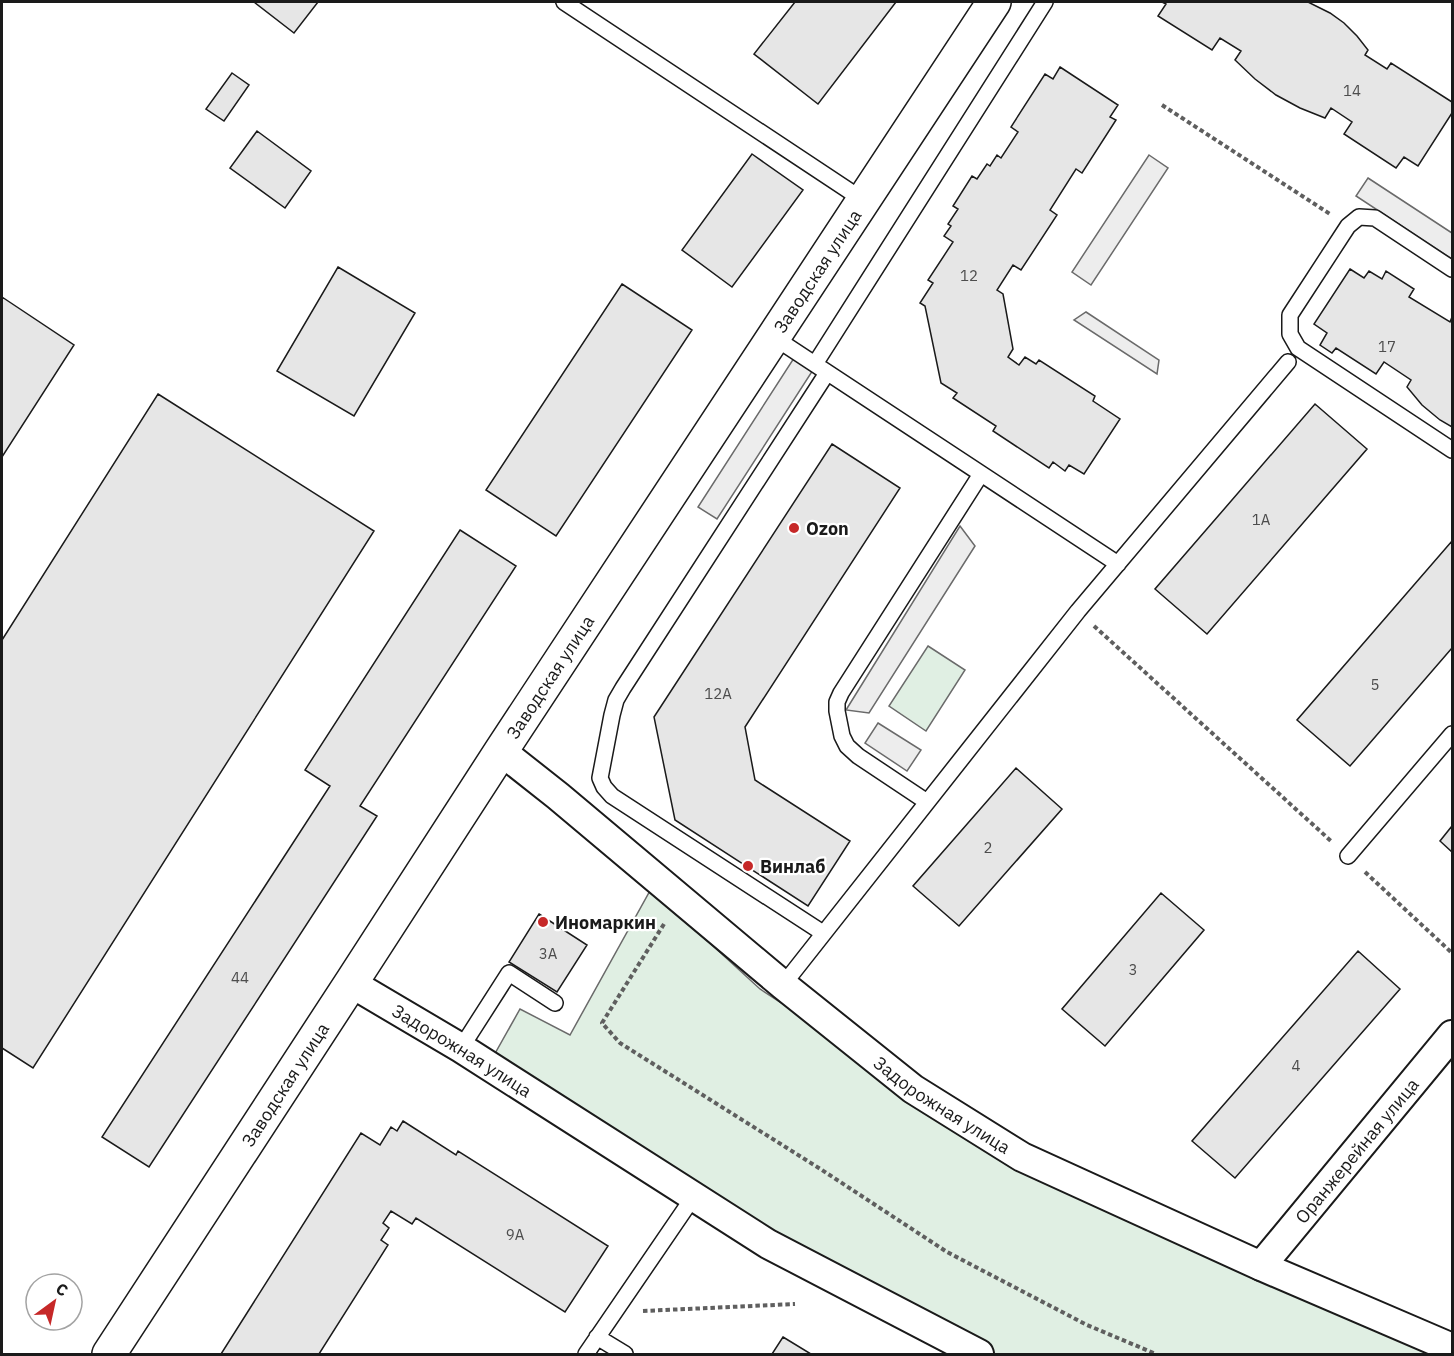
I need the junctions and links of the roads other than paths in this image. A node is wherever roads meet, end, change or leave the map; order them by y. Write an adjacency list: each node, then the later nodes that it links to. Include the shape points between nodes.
1 (564, 2): 4 (lane)
2 (994, 2): 4 (street, Заводская улица)
3 (1045, 2): 8 (lane)
4 (863, 200): 6 (street, Заводская улица)
5 (1452, 269): 9 (lane, via 1375,218 1359,217 1348,226 1290,315 1290,334 1298,348)
6 (772, 336): 8 (lane); 13 (street, Заводская улица)
7 (1288, 362): 11 (lane)
8 (821, 368): 10 (lane); 16 (lane, via 616,700 600,778 612,796)
9 (1452, 450)
10 (981, 474): 11 (lane); 14 (lane, via 837,702 847,746)
11 (1118, 564): 14 (lane)
12 (1452, 734): 15 (lane)
13 (501, 751): 17 (street, Заводская улица); 18 (street, Задорожная улица)
14 (927, 802): 16 (lane)
15 (1348, 856)
16 (824, 933): 18 (lane)
17 (351, 983): 21 (street, Задорожная улица); 26 (street, Заводская улица)
18 (783, 985): 23 (street, Задорожная улица, via 913,1089 1022,1157)
19 (555, 1003): 21 (lane, via 508,973)
20 (1452, 1035): 23 (street, Оранжерейная улица)
21 (461, 1048): 22 (street, Задорожная улица)
22 (694, 1196): 24 (lane); 29 (street, Задорожная улица, via 768,1244)
23 (1261, 1266): 25 (street, Задорожная улица)
24 (597, 1337): 27 (lane); 28 (lane)
25 (1452, 1348)
26 (109, 1354)
27 (586, 1354)
28 (625, 1354)
29 (979, 1354)

